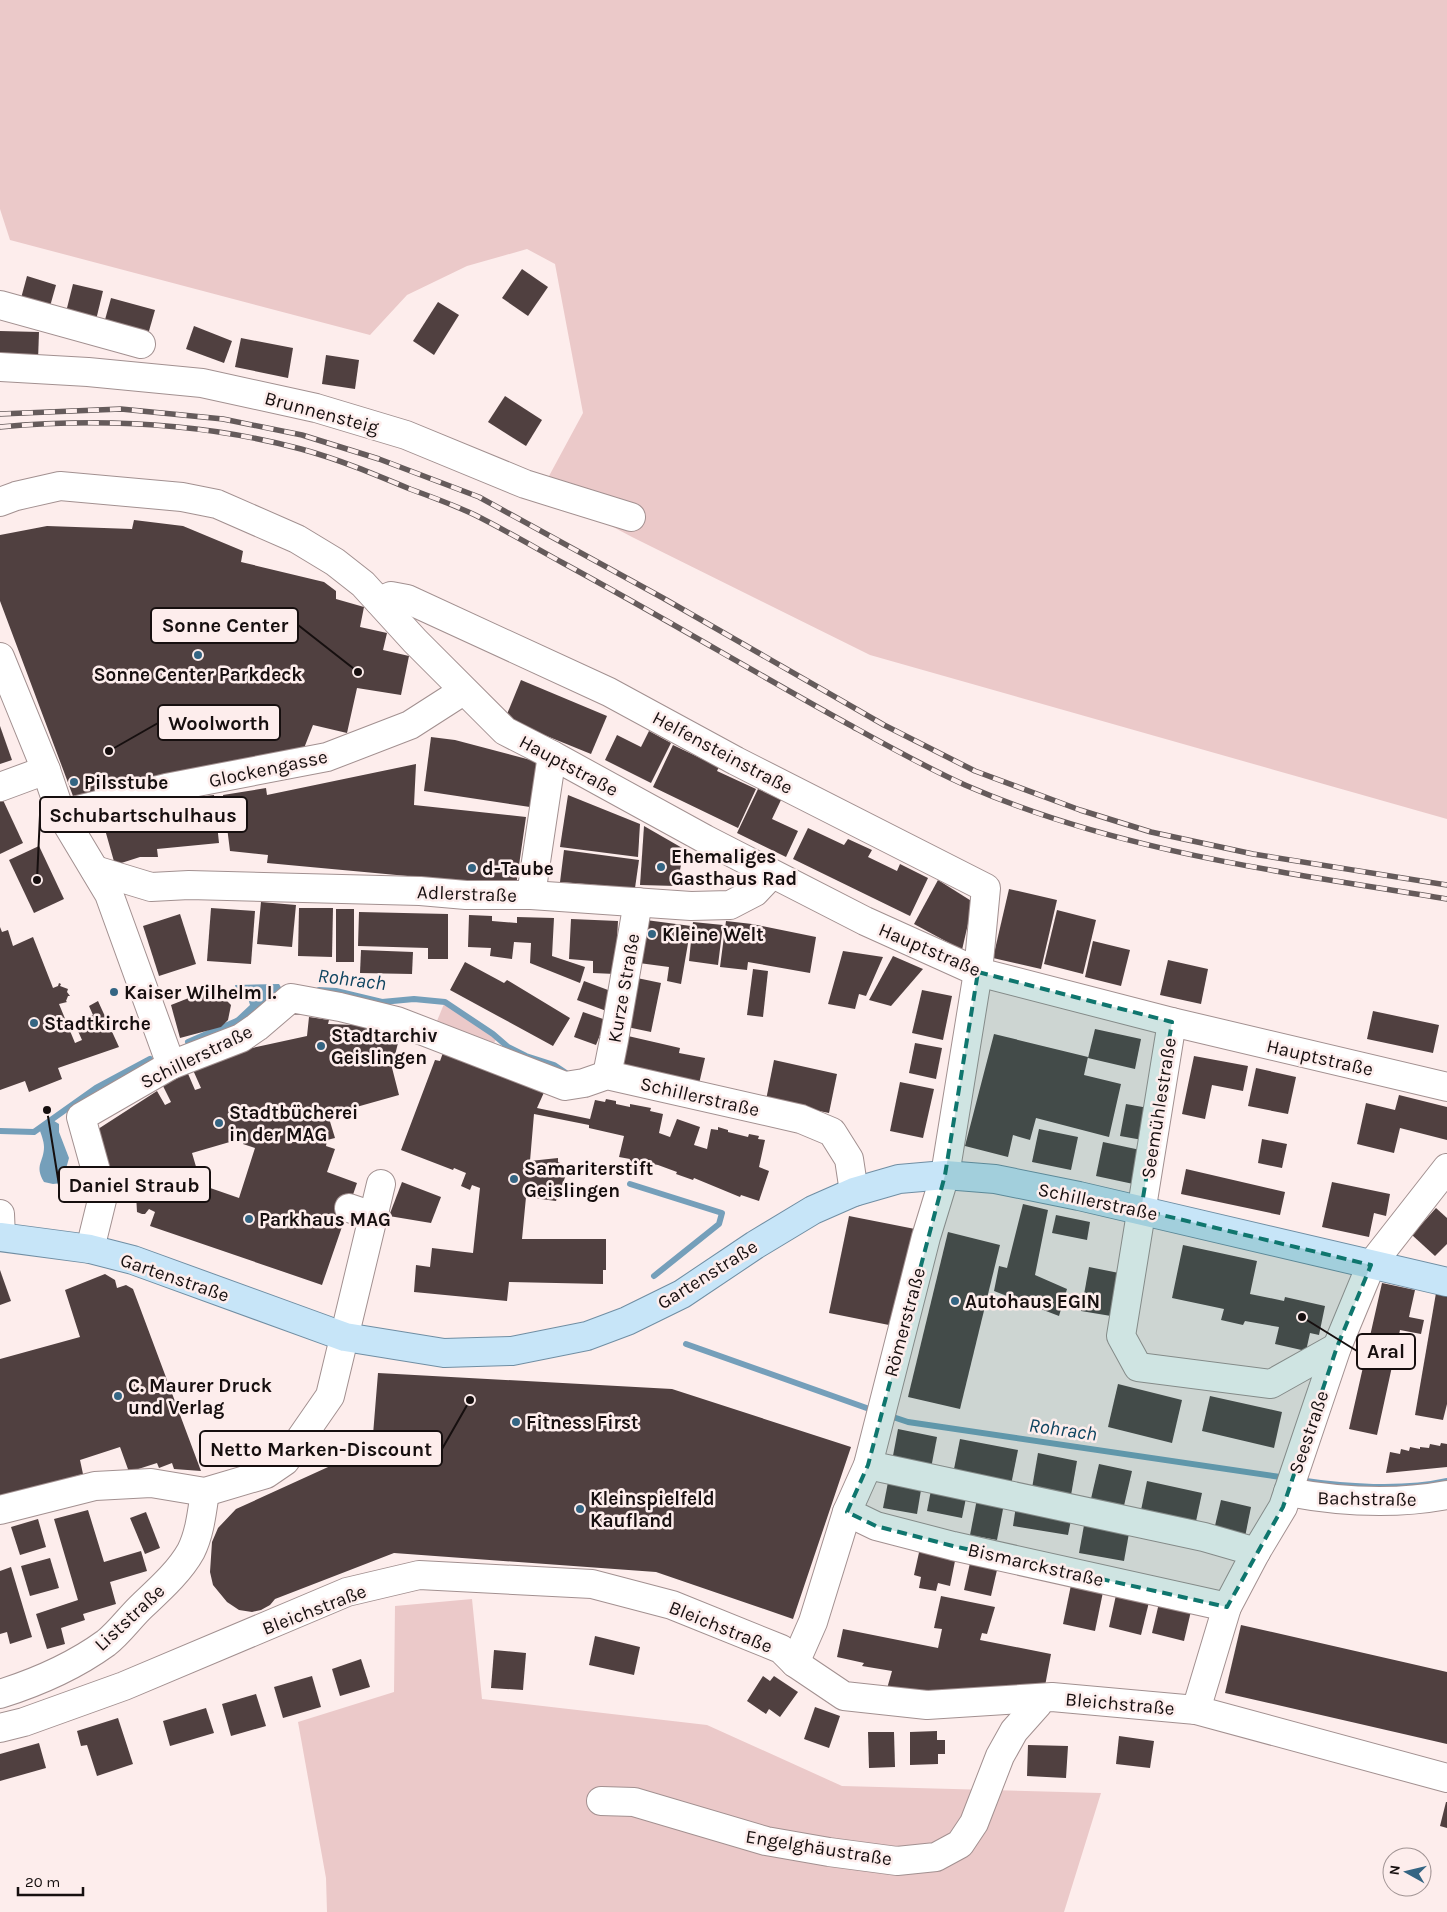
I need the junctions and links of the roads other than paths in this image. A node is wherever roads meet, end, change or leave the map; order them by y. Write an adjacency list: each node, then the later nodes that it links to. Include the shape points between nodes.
1 (0, 305): 2 (street)
2 (141, 344)
3 (0, 367): 5 (street, Brunnensteig, via 202,383 316,408 406,435 525,484)
4 (0, 502): 6 (street, via 60,486 182,496 217,504 297,539 364,584)
5 (631, 517)
6 (379, 602): 8 (street); 19 (street, Helfensteinstraße, via 391,596 407,598 609,692 736,761 986,888)
7 (0, 657): 10 (street)
8 (464, 691): 9 (street, Hauptstraße, via 505,731); 12 (street, Glockengasse, via 410,725 327,757 166,788)
9 (552, 755): 14 (street, Hauptstraße); 16 (street)
10 (46, 770): 11 (street); 12 (street)
11 (0, 787)
12 (61, 814): 13 (street)
13 (95, 870): 15 (street, Adlerstraße); 18 (street, via 109,894)
14 (772, 874): 17 (street, Adlerstraße, via 755,892 730,905); 19 (street, Hauptstraße, via 864,921)
15 (151, 887): 16 (street, Adlerstraße, via 189,885); 18 (street)
16 (531, 895): 17 (street, Adlerstraße)
17 (638, 902): 22 (street, Kurze Straße)
18 (117, 918): 21 (street)
19 (978, 972): 20 (street, Hauptstraße); 25 (street, Römerstraße)
20 (1172, 1022): 23 (street, Hauptstraße); 28 (street, Seemühlestraße)
21 (171, 1065): 22 (street, Schillerstraße, via 241,1038 291,998 396,1022 566,1086); 31 (street, Schillerstraße, via 81,1117 104,1196)
22 (607, 1075): 27 (street, Schillerstraße, via 802,1120 832,1132 849,1159)
23 (1447, 1087)
24 (1447, 1168): 32 (street, Seestraße)
25 (945, 1175): 27 (main road, Schillerstraße, via 899,1179); 28 (main road, Schillerstraße, via 995,1179); 37 (street, Römerstraße)
26 (381, 1184): 34 (street, via 361,1212)
27 (854, 1192): 34 (main road, Gartenstraße, via 813,1210 682,1294 587,1336 512,1351 444,1353)
28 (1141, 1210): 32 (main road, Schillerstraße); 35 (street, Seemühlestraße, via 1121,1336 1138,1367 1271,1384)
29 (0, 1214): 30 (street)
30 (0, 1237): 31 (main road, Gartenstraße)
31 (90, 1249): 34 (main road, Gartenstraße, via 132,1260)
32 (1371, 1265): 33 (main road, Schillerstraße); 35 (street, Seestraße)
33 (1447, 1282)
34 (345, 1337): 36 (street, via 330,1396)
35 (1336, 1348): 38 (street, Seestraße)
36 (285, 1461): 39 (street, via 266,1474); 40 (street)
37 (868, 1465): 43 (street, Römerstraße); 44 (street, via 1204,1537)
38 (1289, 1489): 41 (street, Bachstraße, via 1332,1499 1379,1502); 44 (street, Seestraße)
39 (205, 1492): 42 (street, via 151,1483 95,1486); 47 (street, Liststraße, via 190,1552 162,1588 107,1642 72,1666 38,1682)
40 (272, 1494)
41 (1447, 1495)
42 (0, 1510)
43 (847, 1512): 45 (street, Bismarckstraße, via 876,1526 953,1546); 46 (street, Römerstraße, via 804,1618)
44 (1256, 1552): 45 (street, Seestraße)
45 (1227, 1607): 49 (street, Seestraße)
46 (795, 1663): 48 (street, Bleichstraße, via 844,1696 927,1704); 50 (street, Bleichstraße, via 781,1649 672,1605 592,1584 420,1575 348,1592 124,1686)
47 (0, 1694)
48 (1039, 1698): 49 (street, Bleichstraße); 52 (street, Engelghäustraße, via 1038,1704 1014,1731 1000,1756 974,1823 960,1844 936,1857 897,1861 766,1842 634,1802)
49 (1196, 1710): 51 (street, Bleichstraße)
50 (0, 1728)
51 (1447, 1778)
52 (601, 1801)

